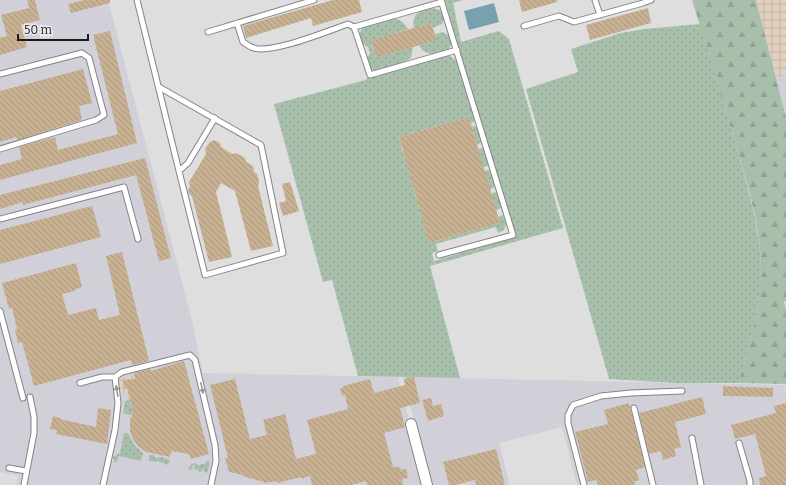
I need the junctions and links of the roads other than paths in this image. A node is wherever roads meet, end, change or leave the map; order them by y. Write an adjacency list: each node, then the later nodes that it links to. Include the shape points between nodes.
1 (137, 0): 13 (lane)
2 (314, 0): 7 (lane)
3 (595, 0): 6 (lane)
4 (651, 0): 6 (lane)
5 (442, 1): 9 (lane); 11 (lane)
6 (600, 15): 8 (lane, via 574,22 559,16)
7 (237, 23): 9 (lane, via 243,42 254,48 268,49 348,24); 10 (lane)
8 (524, 26)
9 (354, 27): 11 (lane, via 370,75)
10 (208, 32)
11 (457, 50): 19 (lane, via 513,235)
12 (0, 74): 15 (lane, via 82,53 89,58 104,115 96,120)
13 (159, 87): 14 (lane); 16 (lane)
14 (214, 118): 16 (lane, via 188,163); 16 (lane, via 261,145 283,253 205,275)
15 (0, 149)
16 (179, 171)
17 (0, 220): 18 (lane, via 124,187)
18 (138, 239)
19 (439, 255)
20 (0, 311): 25 (lane)
21 (114, 377): 22 (lane, via 102,377); 33 (lane, one-way to 21, via 118,403); 34 (lane, one-way to 34, via 122,372 190,355 195,360 215,445 216,461)
22 (80, 383)
23 (682, 391): 36 (lane, via 601,396 573,405 568,415 568,423)
24 (30, 397): 31 (lane, via 34,433)
25 (23, 398)
26 (634, 408): 37 (lane)
27 (411, 424): 35 (street)
28 (692, 438): 38 (lane)
29 (739, 443): 39 (lane)
30 (9, 468): 31 (lane)
31 (26, 471): 32 (lane)
32 (24, 485)
33 (103, 485)
34 (211, 485)
35 (427, 485)
36 (584, 485)
37 (652, 485)
38 (701, 485)
39 (750, 485)

